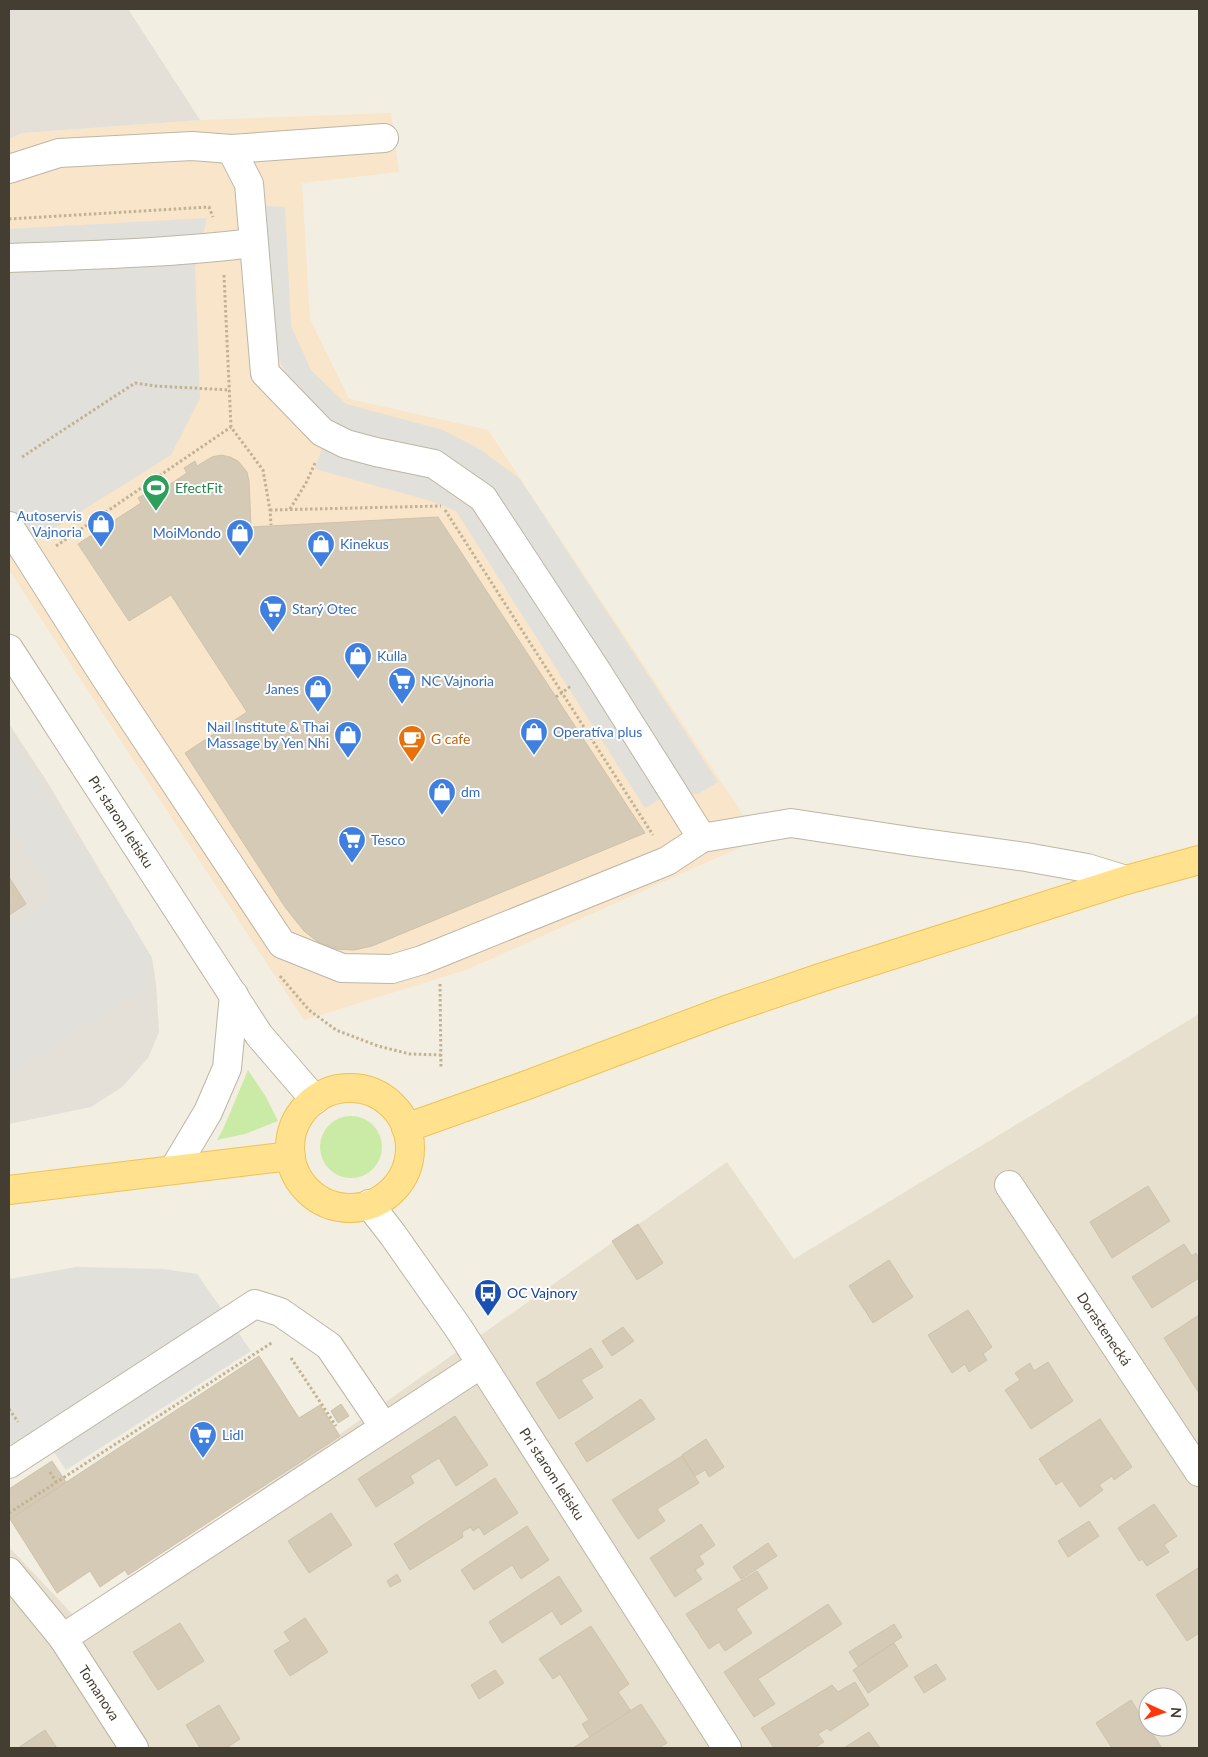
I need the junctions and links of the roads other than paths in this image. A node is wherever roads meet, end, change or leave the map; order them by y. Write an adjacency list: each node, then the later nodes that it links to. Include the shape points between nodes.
1 (384, 138): 2 (street)
2 (230, 149): 3 (street, via 192,146 59,153); 4 (street, via 249,184)
3 (9, 169)
4 (254, 243): 5 (street); 8 (street, via 265,374 322,432 346,444 434,464 483,498)
5 (9, 258)
6 (9, 526): 8 (street, via 282,944 342,968 392,969 422,960 667,861)
7 (9, 649): 11 (street, Pri starom letisku)
8 (702, 838): 10 (street, via 791,823 1026,857 1087,868)
9 (1199, 860): 10 (main road)
10 (1126, 880): 13 (main road, via 735,1007)
11 (234, 995): 12 (street, Pri starom letisku, via 260,1035); 15 (street, via 227,1068 208,1112)
12 (315, 1100): 13 (main road, via 330,1091 346,1088 372,1092 393,1106); 14 (main road, via 306,1108 293,1130)
13 (406, 1128): 18 (main road, via 410,1149 406,1170 394,1189)
14 (291, 1156): 15 (main road); 18 (main road, via 300,1180 327,1203 353,1208)
15 (174, 1169): 17 (main road)
16 (1009, 1185): 22 (street, Dorastenecká)
17 (9, 1190)
18 (369, 1204): 19 (street, Pri starom letisku)
19 (481, 1364): 20 (street); 26 (street, Pri starom letisku)
20 (384, 1427): 21 (street, via 329,1346 280,1312 255,1304); 24 (street)
21 (9, 1464)
22 (1199, 1472)
23 (9, 1572): 24 (street, Tomanova)
24 (63, 1638): 25 (street, Tomanova)
25 (134, 1748)
26 (727, 1748)

